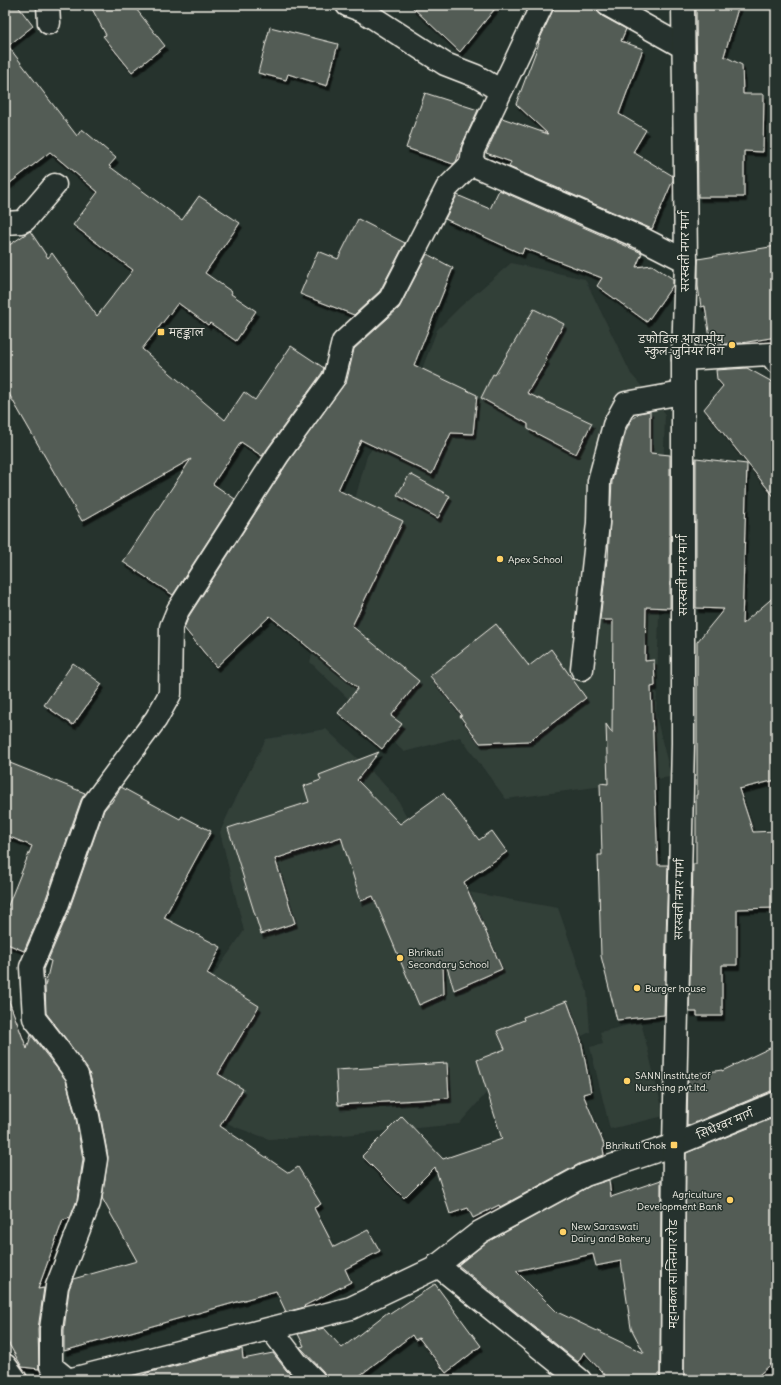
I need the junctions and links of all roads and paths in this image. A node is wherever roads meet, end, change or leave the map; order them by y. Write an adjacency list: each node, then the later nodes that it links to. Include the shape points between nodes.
1 (348, 5): 6 (street, via 363,11 445,64 476,76)
2 (542, 5): 6 (street)
3 (608, 5): 5 (street)
4 (684, 5): 5 (street, सरस्वती नगर मार्ग)
5 (683, 47): 10 (street, सरस्वती नगर मार्ग)
6 (501, 91): 7 (street, via 473,150)
7 (471, 164): 10 (street, via 641,238); 22 (street, via 447,188 390,299 342,342 334,378 278,455 178,610 171,627 170,694 156,719 93,804 56,908 31,967 34,1018 77,1075 96,1159 89,1203 57,1286 51,1329 51,1366)
8 (55, 186): 9 (street, via 25,220)
9 (5, 223)
10 (686, 261): 11 (street, सरस्वती नगर मार्ग)
11 (682, 359): 12 (street, via 770,354); 13 (street, सरस्वती नगर मार्ग)
12 (776, 362)
13 (682, 393): 14 (street, via 626,403 614,425 598,481 598,523); 16 (street, सरस्वती नगर मार्ग, via 683,743)
14 (582, 669)
15 (776, 1102): 16 (street, सिधेश्वर मार्ग)
16 (674, 1145): 17 (street, सिधेश्वर मार्ग, via 585,1175 480,1232); 25 (street, महानकल सान्तिनगर रोड)
17 (437, 1265): 18 (street, सिधेश्वर मार्ग, via 351,1308); 24 (street)
18 (271, 1329): 20 (street, सिधेश्वर मार्ग); 23 (street, via 296,1362)
19 (5, 1365): 21 (street)
20 (99, 1376): 22 (street, सिधेश्वर मार्ग)
21 (16, 1380)
22 (68, 1380)
23 (314, 1380)
24 (580, 1380)
25 (672, 1380)

